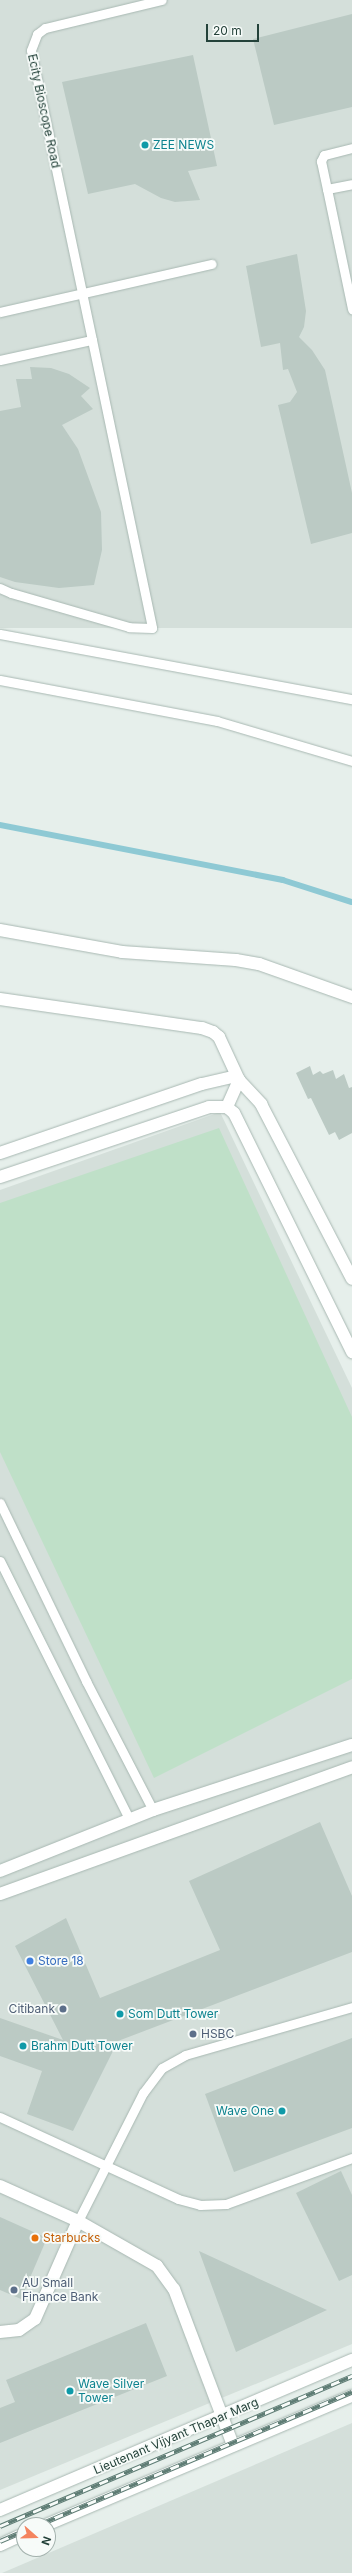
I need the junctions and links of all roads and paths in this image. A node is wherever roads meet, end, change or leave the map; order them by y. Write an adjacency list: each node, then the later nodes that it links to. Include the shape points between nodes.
1 (162, 0): 6 (lane, Ecity Bioscope Road, via 45,28 37,34 33,42 31,50)
2 (352, 148): 4 (lane, via 324,155 322,158)
3 (352, 184): 4 (lane)
4 (327, 189): 7 (lane)
5 (212, 264): 6 (lane)
6 (82, 292): 8 (lane); 9 (lane, Ecity Bioscope Road)
7 (352, 309)
8 (0, 312)
9 (92, 340): 10 (lane); 11 (lane, Ecity Bioscope Road, via 152,628 129,627)
10 (0, 360)
11 (0, 588)
12 (0, 634): 14 (lane)
13 (0, 680): 15 (lane, via 217,721)
14 (352, 699)
15 (352, 761)
16 (0, 930): 17 (street, via 122,952 212,957 258,964)
17 (352, 997)
18 (0, 999): 19 (street, via 202,1028 219,1037)
19 (240, 1080): 20 (street); 21 (street, via 232,1077 202,1084); 23 (street, via 261,1104)
20 (227, 1107): 22 (street, via 209,1107); 24 (street, via 234,1113)
21 (0, 1153)
22 (0, 1177)
23 (352, 1279)
24 (352, 1352)
25 (0, 1504): 29 (lane, via 86,1681)
26 (0, 1561): 30 (lane)
27 (352, 1745): 29 (street)
28 (352, 1766): 32 (street)
29 (153, 1810): 30 (street)
30 (129, 1819): 31 (street)
31 (0, 1871)
32 (0, 1894)
33 (352, 2007): 36 (lane, via 185,2055 162,2068 143,2093)
34 (0, 2117): 36 (lane)
35 (352, 2158): 36 (lane, via 226,2204 200,2205 178,2199)
36 (106, 2166): 38 (lane)
37 (0, 2186): 38 (street)
38 (78, 2221): 39 (street, via 35,2319 19,2330); 42 (street, via 157,2266 174,2289)
39 (0, 2332)
40 (352, 2360): 42 (street, Lieutenant Vijyant Thapar Marg)
41 (352, 2396): 43 (street)
42 (221, 2417): 43 (street); 44 (street, Lieutenant Vijyant Thapar Marg)
43 (233, 2445): 45 (street)
44 (0, 2510)
45 (56, 2521)
46 (16, 2538): 47 (street)
47 (0, 2545)

